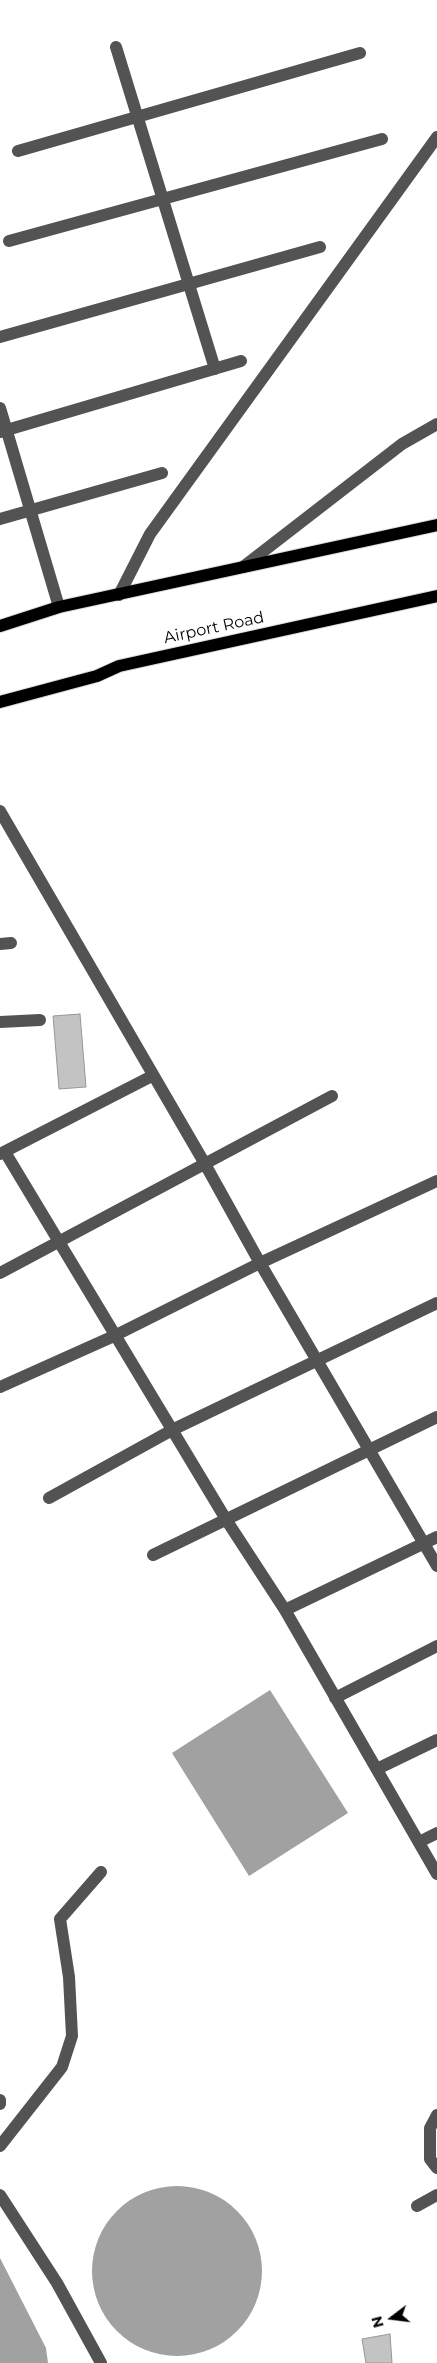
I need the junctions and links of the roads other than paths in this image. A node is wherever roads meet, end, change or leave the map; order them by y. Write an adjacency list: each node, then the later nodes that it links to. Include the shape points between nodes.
1 (116, 47): 3 (street)
2 (360, 53): 3 (street)
3 (138, 117): 6 (street); 7 (street)
4 (437, 137): 22 (street, via 150,534)
5 (382, 138): 7 (street)
6 (18, 151)
7 (163, 199): 8 (street); 10 (street)
8 (9, 241)
9 (320, 247): 10 (street)
10 (189, 284): 11 (street); 13 (street)
11 (0, 337)
12 (241, 361): 13 (street)
13 (215, 369): 16 (street)
14 (0, 408): 16 (street)
15 (437, 424): 21 (street, via 402,444)
16 (3, 431): 18 (street)
17 (162, 472): 18 (street)
18 (30, 510): 19 (street); 24 (street)
19 (0, 519)
20 (437, 524): 21 (main road)
21 (243, 567): 22 (main road)
22 (119, 595): 24 (main road)
23 (437, 596): 26 (main road, Airport Road, via 119,666 97,676)
24 (59, 607): 25 (main road)
25 (0, 626)
26 (0, 702)
27 (0, 811): 30 (street)
28 (40, 1020): 29 (street)
29 (0, 1022)
30 (152, 1076): 32 (street); 33 (street)
31 (332, 1096): 33 (street)
32 (2, 1153): 35 (street)
33 (205, 1164): 35 (street); 36 (street)
34 (437, 1181): 36 (street)
35 (59, 1242): 37 (street); 39 (street)
36 (260, 1263): 39 (street); 40 (street)
37 (0, 1273)
38 (437, 1303): 40 (street)
39 (114, 1336): 41 (street); 43 (street)
40 (318, 1360): 43 (street); 44 (street)
41 (0, 1388)
42 (437, 1417): 44 (street)
43 (174, 1429): 45 (street); 46 (street)
44 (370, 1450): 46 (street); 48 (street)
45 (49, 1498)
46 (227, 1521): 49 (street); 51 (street)
47 (437, 1537): 48 (street)
48 (424, 1543): 50 (street); 51 (street)
49 (153, 1555)
50 (437, 1566)
51 (285, 1610): 53 (street)
52 (437, 1646): 53 (street)
53 (335, 1698): 55 (street)
54 (437, 1740): 55 (street)
55 (377, 1769): 57 (street)
56 (437, 1833): 57 (street)
57 (419, 1842): 59 (street)
58 (102, 1872): 61 (street, via 60,1919 69,1977 72,2036 62,2067)
59 (437, 1874)
60 (437, 2115): 62 (street, via 430,2128 430,2159)
61 (0, 2146)
62 (437, 2168)
63 (0, 2195): 66 (street)
64 (437, 2196): 65 (street)
65 (417, 2206)
66 (102, 2363)

